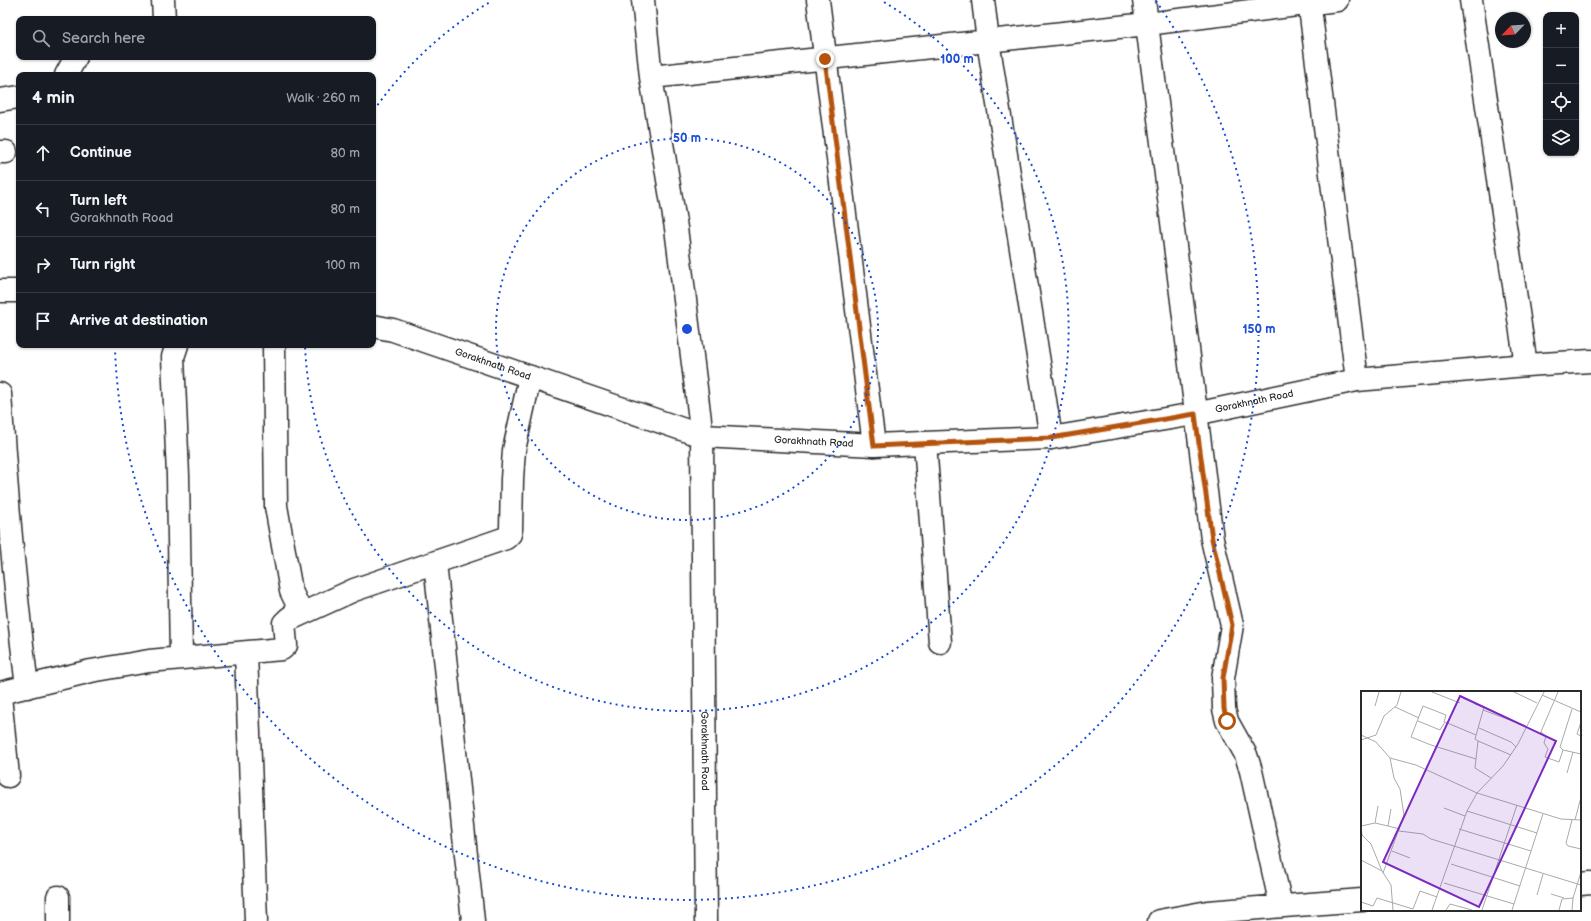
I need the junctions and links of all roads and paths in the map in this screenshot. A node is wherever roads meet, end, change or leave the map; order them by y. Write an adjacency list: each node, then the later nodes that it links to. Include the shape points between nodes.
1 (163, 0): 9 (street)
2 (643, 0): 15 (street)
3 (818, 0): 12 (street)
4 (984, 0): 11 (street)
5 (1144, 0): 10 (street)
6 (1337, 0): 8 (street)
7 (1471, 0): 24 (street)
8 (1310, 2): 10 (street); 26 (street)
9 (164, 16)
10 (1147, 24): 11 (street); 28 (street)
11 (988, 41): 12 (street); 30 (street)
12 (825, 59): 15 (street); 32 (street)
13 (74, 60): 14 (street)
14 (68, 72)
15 (651, 77): 29 (street, via 676,228)
16 (16, 97): 17 (street)
17 (0, 100)
18 (0, 291): 19 (street)
19 (16, 291)
20 (376, 327): 25 (street, Gorakhnath Road, via 393,330)
21 (176, 348): 37 (street, via 173,357)
22 (274, 348): 34 (street, via 276,506 291,591 300,610)
23 (1591, 361): 24 (street, Gorakhnath Road)
24 (1526, 365): 26 (street, Gorakhnath Road)
25 (530, 377): 29 (street, Gorakhnath Road); 33 (street, via 514,450 510,534 502,540)
26 (1357, 380): 28 (street, Gorakhnath Road)
27 (0, 394): 38 (street, via 4,461)
28 (1195, 414): 30 (street, Gorakhnath Road); 46 (street, via 1212,539 1232,625 1223,678 1224,709 1227,721 1246,754 1251,771)
29 (702, 436): 32 (street, Gorakhnath Road); 50 (street, Gorakhnath Road)
30 (1051, 438): 31 (street, Gorakhnath Road)
31 (925, 443): 32 (street, Gorakhnath Road); 35 (street)
32 (874, 446)
33 (435, 563): 34 (street, via 354,590); 49 (street)
34 (288, 619): 36 (street, via 284,623 284,648)
35 (940, 642)
36 (246, 653): 37 (street); 48 (street)
37 (181, 658): 38 (street, via 91,671)
38 (27, 687): 39 (street)
39 (0, 693)
40 (0, 696): 41 (street)
41 (8, 776)
42 (1591, 883): 43 (street)
43 (1581, 884)
44 (58, 897): 47 (street)
45 (1361, 900): 46 (street)
46 (1271, 911): 51 (street, via 1208,912)
47 (58, 921)
48 (256, 921)
49 (473, 921)
50 (706, 921)
51 (1159, 921)

